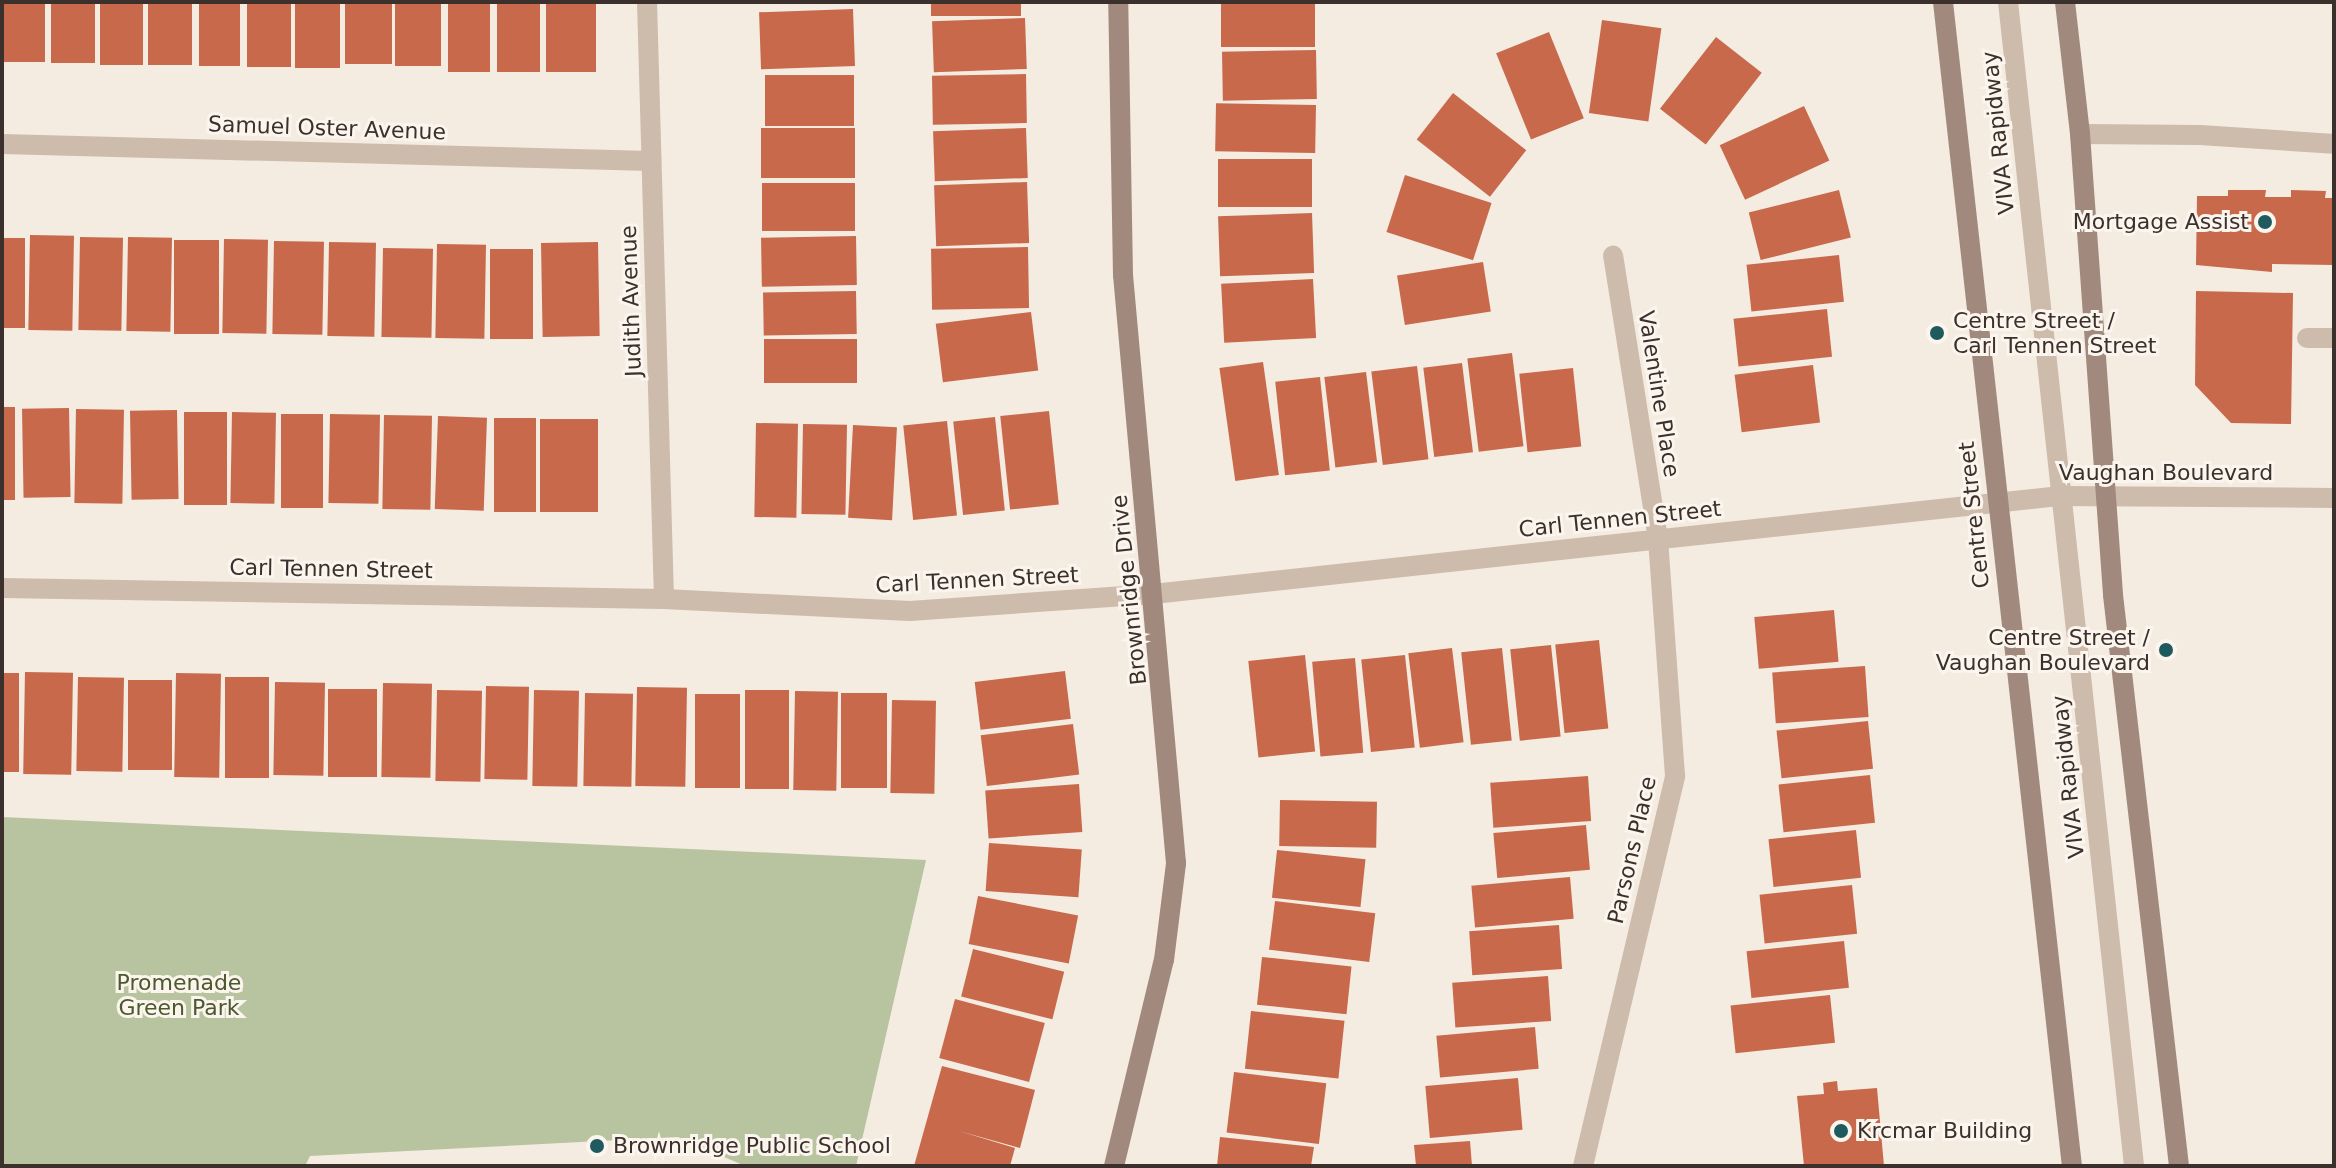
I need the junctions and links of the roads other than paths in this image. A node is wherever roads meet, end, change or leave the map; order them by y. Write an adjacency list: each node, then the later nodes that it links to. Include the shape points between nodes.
1 (647, 2): 9 (street, Judith Avenue)
2 (1118, 2): 19 (main road, Brownridge Drive, via 1123,275)
3 (1943, 2): 16 (main road, Centre Street)
4 (2008, 2): 14 (street, VIVA Rapidway)
5 (2065, 2): 6 (main road)
6 (2080, 134): 8 (street); 13 (main road)
7 (2, 144): 9 (street, Samuel Oster Avenue)
8 (2334, 144)
9 (651, 161): 20 (street, Judith Avenue)
10 (1613, 256): 17 (street, Valentine Place)
11 (2307, 338): 12 (street)
12 (2334, 338)
13 (2108, 494): 14 (street, Vaughan Boulevard); 15 (street, Vaughan Boulevard); 25 (main road, via 2113,595)
14 (2059, 496): 16 (street, Vaughan Boulevard); 24 (street, VIVA Rapidway)
15 (2334, 498)
16 (1997, 502): 17 (street, Carl Tennen Street); 23 (main road, Centre Street)
17 (1658, 539): 19 (street, Carl Tennen Street); 22 (street, Parsons Place, via 1675,776)
18 (2, 588): 20 (street, Carl Tennen Street)
19 (1153, 594): 20 (street, Carl Tennen Street, via 910,611); 21 (main road, Brownridge Drive, via 1176,863 1164,960)
20 (664, 599)
21 (1114, 1166)
22 (1583, 1166)
23 (2072, 1166)
24 (2134, 1166)
25 (2179, 1166)

